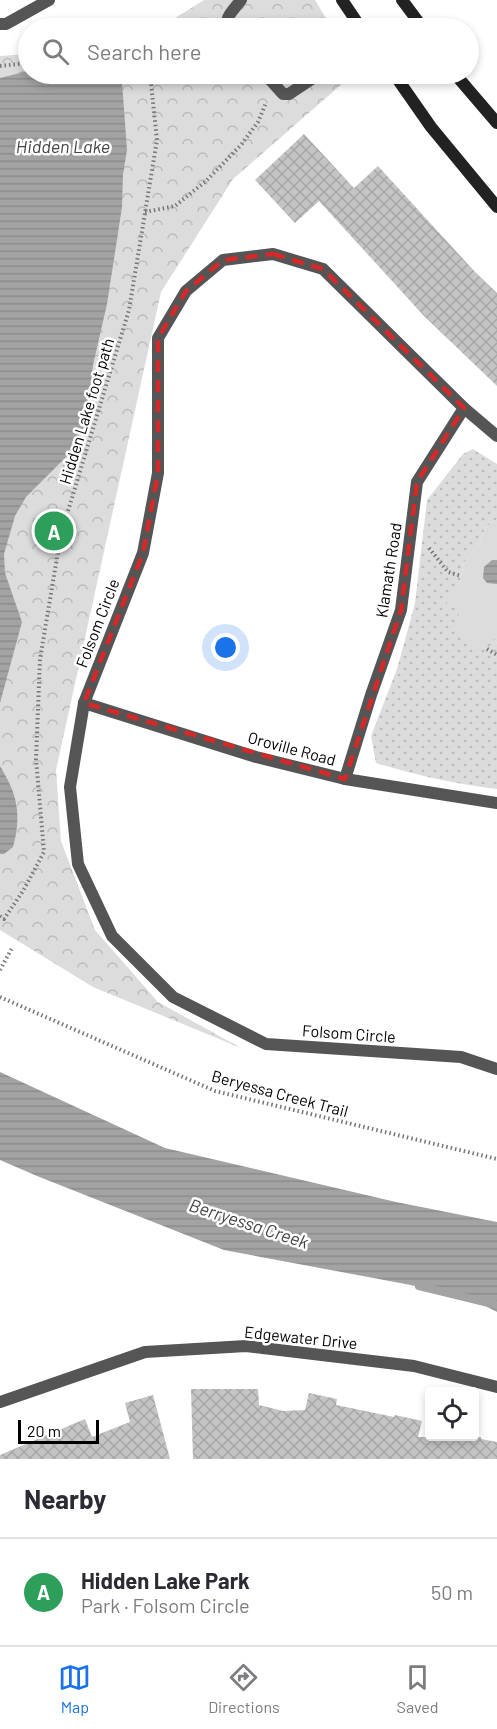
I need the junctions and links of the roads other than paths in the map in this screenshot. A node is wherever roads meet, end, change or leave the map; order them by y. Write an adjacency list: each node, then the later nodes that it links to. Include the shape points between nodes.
1 (49, 0): 8 (street)
2 (242, 0): 5 (street)
3 (342, 0): 6 (main road)
4 (402, 0): 7 (main road)
5 (228, 18)
6 (354, 18)
7 (416, 18)
8 (0, 24)
9 (273, 84): 10 (street, via 280,93 289,94)
10 (304, 84)
11 (401, 84): 14 (main road)
12 (464, 84): 13 (main road)
13 (497, 123)
14 (497, 207)
15 (464, 408): 16 (street, Folsom Circle); 17 (street, Folsom Circle, via 323,268 273,254 223,260 186,291 158,338 158,473 143,553); 18 (street, Klamath Road, via 417,482 401,610)
16 (497, 436)
17 (84, 703): 18 (street, Oroville Road, via 256,757); 20 (street, Folsom Circle, via 70,787 78,864 112,936 173,997 266,1044 461,1057)
18 (345, 779): 19 (street, Oroville Road)
19 (497, 803)
20 (497, 1069)
21 (497, 1387): 22 (street, Edgewater Drive, via 414,1366 246,1346 146,1352)
22 (0, 1402)

